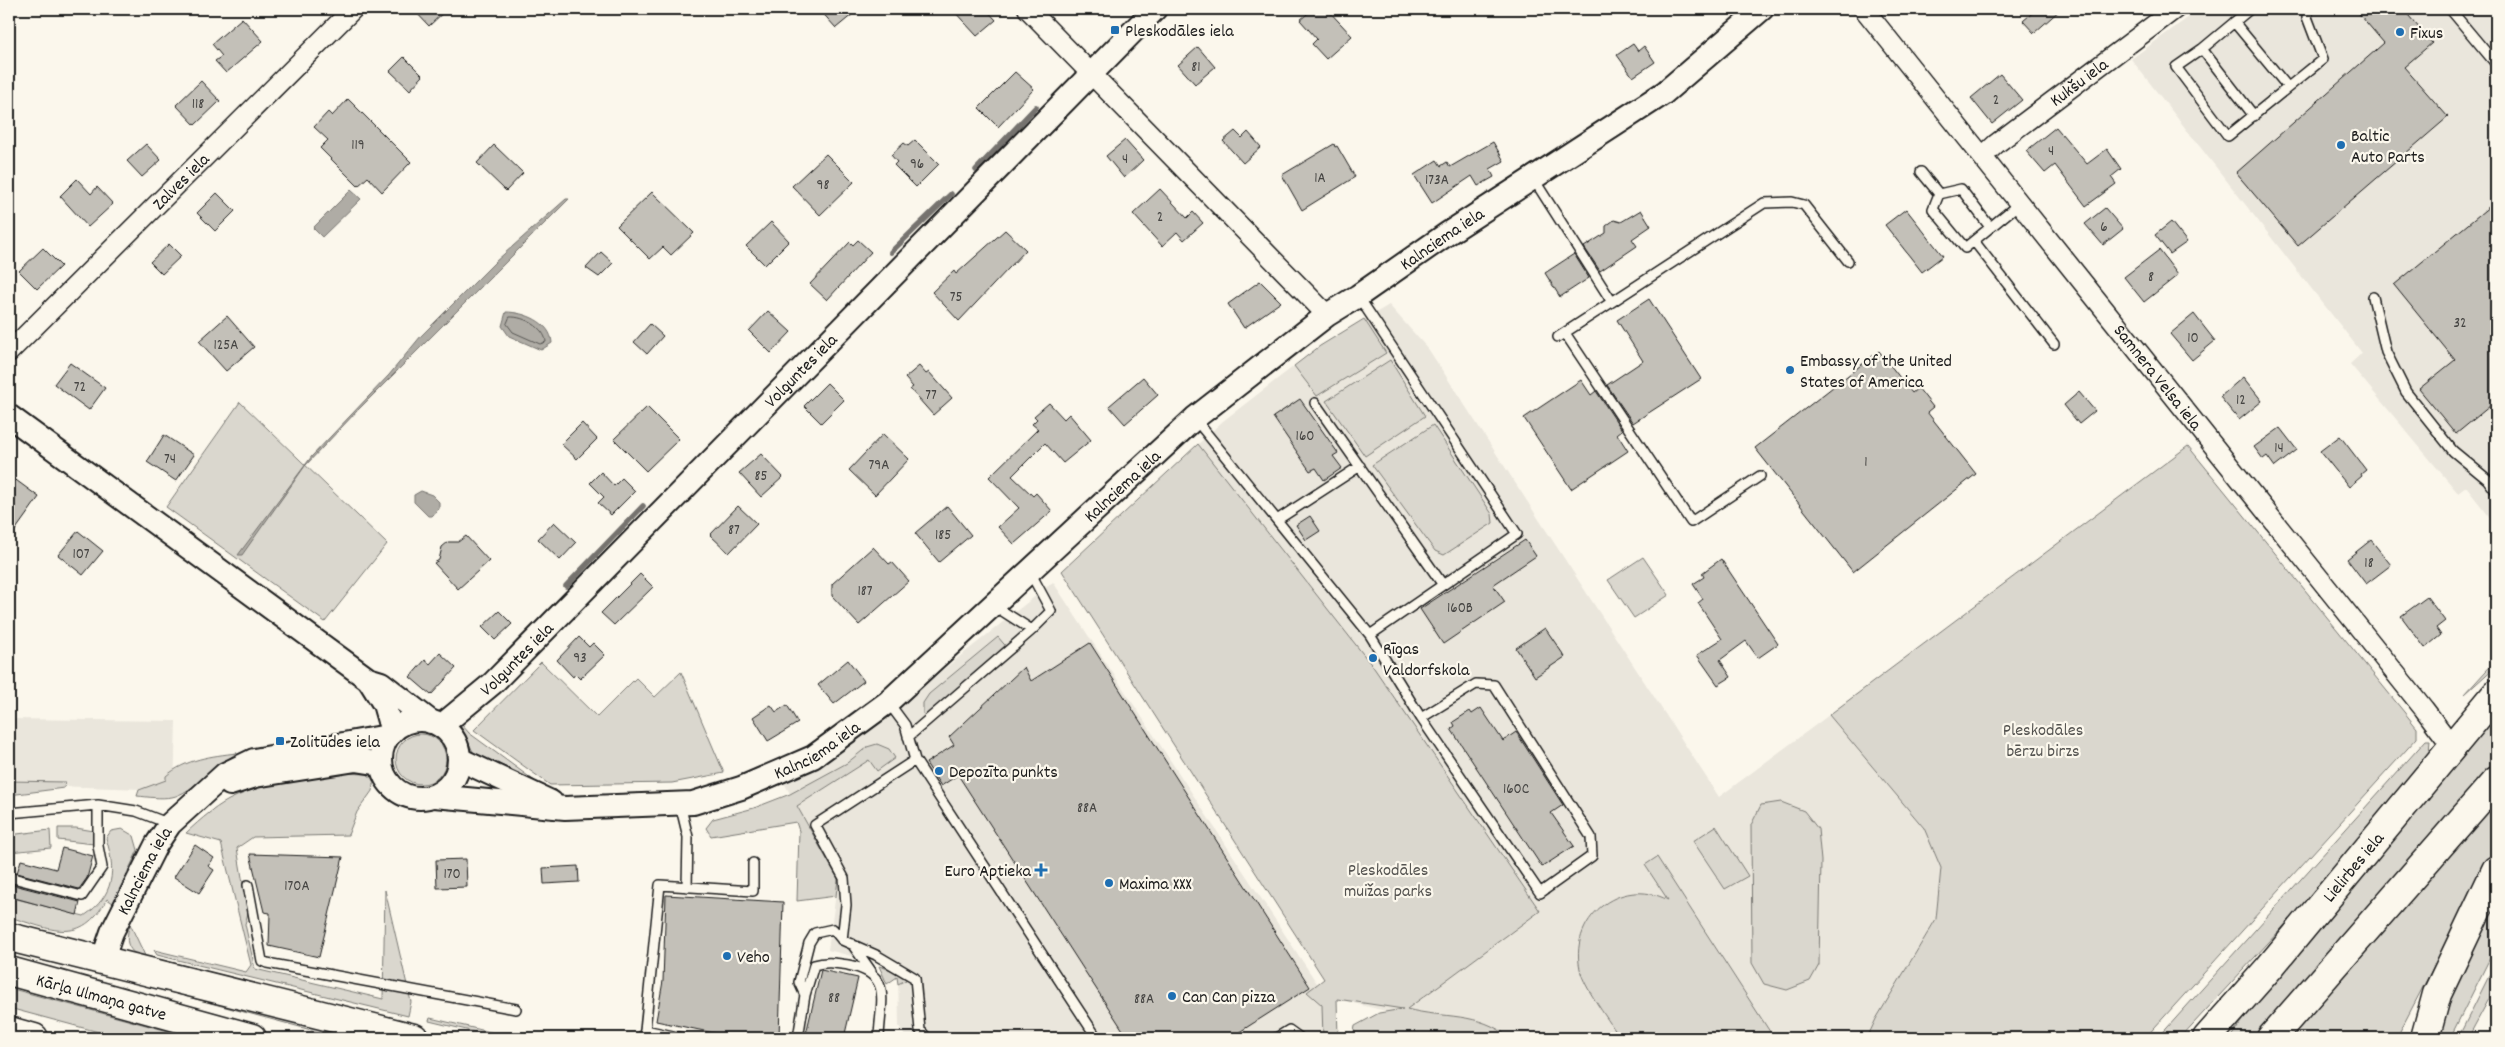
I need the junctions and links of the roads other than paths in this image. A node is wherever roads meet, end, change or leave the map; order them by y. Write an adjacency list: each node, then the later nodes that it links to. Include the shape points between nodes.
1 (353, 9): 29 (street, Zalves iela)
2 (1028, 9): 13 (street)
3 (1155, 9): 13 (street, Volguntes iela)
4 (1762, 9): 18 (street, Kalnciema iela, via 1664,93)
5 (1864, 9): 16 (street, Samnera Velsa iela)
6 (2175, 9): 16 (street, Kukšu iela)
7 (2250, 9): 10 (lane)
8 (2308, 9): 14 (lane, via 2307,17 2323,60)
9 (2450, 9): 12 (lane)
10 (2234, 22): 11 (lane); 14 (lane)
11 (2202, 49): 15 (lane); 15 (lane, via 2176,66 2228,136)
12 (2496, 64)
13 (1092, 73): 27 (street); 46 (street, Volguntes iela, via 493,683)
14 (2288, 86): 15 (lane)
15 (2254, 116)
16 (1983, 156): 20 (street, Samnera Velsa iela)
17 (1921, 172): 19 (lane)
18 (1533, 178): 24 (street, Kalnciema iela); 26 (lane)
19 (1939, 194): 21 (lane, via 1961,189); 22 (lane, via 1933,209 1965,248)
20 (2020, 202): 21 (lane); 49 (street, Samnera Velsa iela)
21 (1990, 227): 22 (lane)
22 (1974, 240): 28 (lane)
23 (1848, 261): 26 (lane, via 1804,205 1764,203)
24 (1358, 296): 27 (street, Kalnciema iela); 38 (lane, via 1517,534)
25 (2374, 297): 35 (lane, via 2386,352 2406,392 2453,451 2487,479)
26 (1612, 302): 34 (lane, via 1562,335 1691,522)
27 (1328, 315): 32 (street, Kalnciema iela)
28 (2054, 344)
29 (9, 352)
30 (1315, 403): 33 (lane)
31 (9, 416): 42 (street)
32 (1195, 418): 36 (lane); 37 (street, Kalnciema iela)
33 (1360, 466): 36 (lane); 38 (lane)
34 (1760, 476)
35 (2496, 491)
36 (1277, 520): 41 (lane)
37 (1029, 571): 39 (street, Kalnciema iela); 40 (lane, via 1051,611)
38 (1443, 585): 41 (lane)
39 (993, 604): 40 (lane); 44 (street, Kalnciema iela)
40 (1032, 630): 48 (lane)
41 (1370, 635): 45 (lane)
42 (368, 679): 46 (street, via 382,683); 47 (street, via 384,704)
43 (2496, 694): 49 (main road, Lielirbes iela)
44 (888, 702): 48 (lane); 56 (street, Kalnciema iela, via 814,757 741,788)
45 (1421, 718): 45 (lane, via 1540,893 1592,856 1591,837 1494,686 1476,684)
46 (436, 724): 47 (street, via 410,721); 50 (street, via 450,734 457,746)
47 (390, 734): 52 (street, via 382,749); 54 (street, Kalnciema iela, via 254,760 225,774)
48 (908, 737): 51 (lane)
49 (2452, 746): 86 (main road, Lielirbes iela, via 2269,968)
50 (459, 759): 55 (street, via 456,775 447,788); 58 (street)
51 (914, 760): 67 (lane, via 815,825 844,878 846,905); 83 (lane)
52 (381, 764): 54 (street, Kalnciema iela, via 356,760 255,776); 55 (street, via 391,786 399,792 420,799)
53 (2496, 781): 87 (main road)
54 (206, 792): 60 (street, Kalnciema iela)
55 (434, 796): 58 (street, Kalnciema iela)
56 (680, 804): 58 (street, Kalnciema iela); 65 (lane, via 688,837)
57 (98, 805): 59 (lane); 60 (lane, via 136,811); 63 (lane, via 98,846 102,868 82,896)
58 (565, 808)
59 (9, 813)
60 (170, 824): 69 (street, Kalnciema iela, via 115,925)
61 (753, 863): 65 (lane, via 753,891)
62 (2496, 870): 88 (main road, via 2437,994)
63 (9, 877)
64 (248, 885): 73 (lane, via 262,961 266,964)
65 (687, 887): 75 (lane, via 660,885)
66 (9, 937): 69 (main road)
67 (842, 940): 68 (lane); 72 (lane, via 833,929 815,933 809,943 799,982)
68 (852, 944): 71 (lane); 82 (lane, via 876,954 915,978 920,1030)
69 (102, 961): 78 (main road)
70 (9, 971): 77 (main road, Kārļa Ulmaņa gatve)
71 (875, 975): 72 (lane, via 866,969 826,961 814,965); 81 (lane, via 880,984)
72 (805, 996): 80 (lane)
73 (516, 1009)
74 (9, 1031): 76 (main road)
75 (644, 1034): 79 (lane)
76 (34, 1038)
77 (252, 1038)
78 (414, 1038)
79 (683, 1038)
80 (798, 1038)
81 (879, 1038)
82 (927, 1038)
83 (1097, 1038)
84 (1276, 1038): 85 (lane, via 1289,1030)
85 (1300, 1038)
86 (2207, 1038)
87 (2271, 1038)
88 (2425, 1038)

